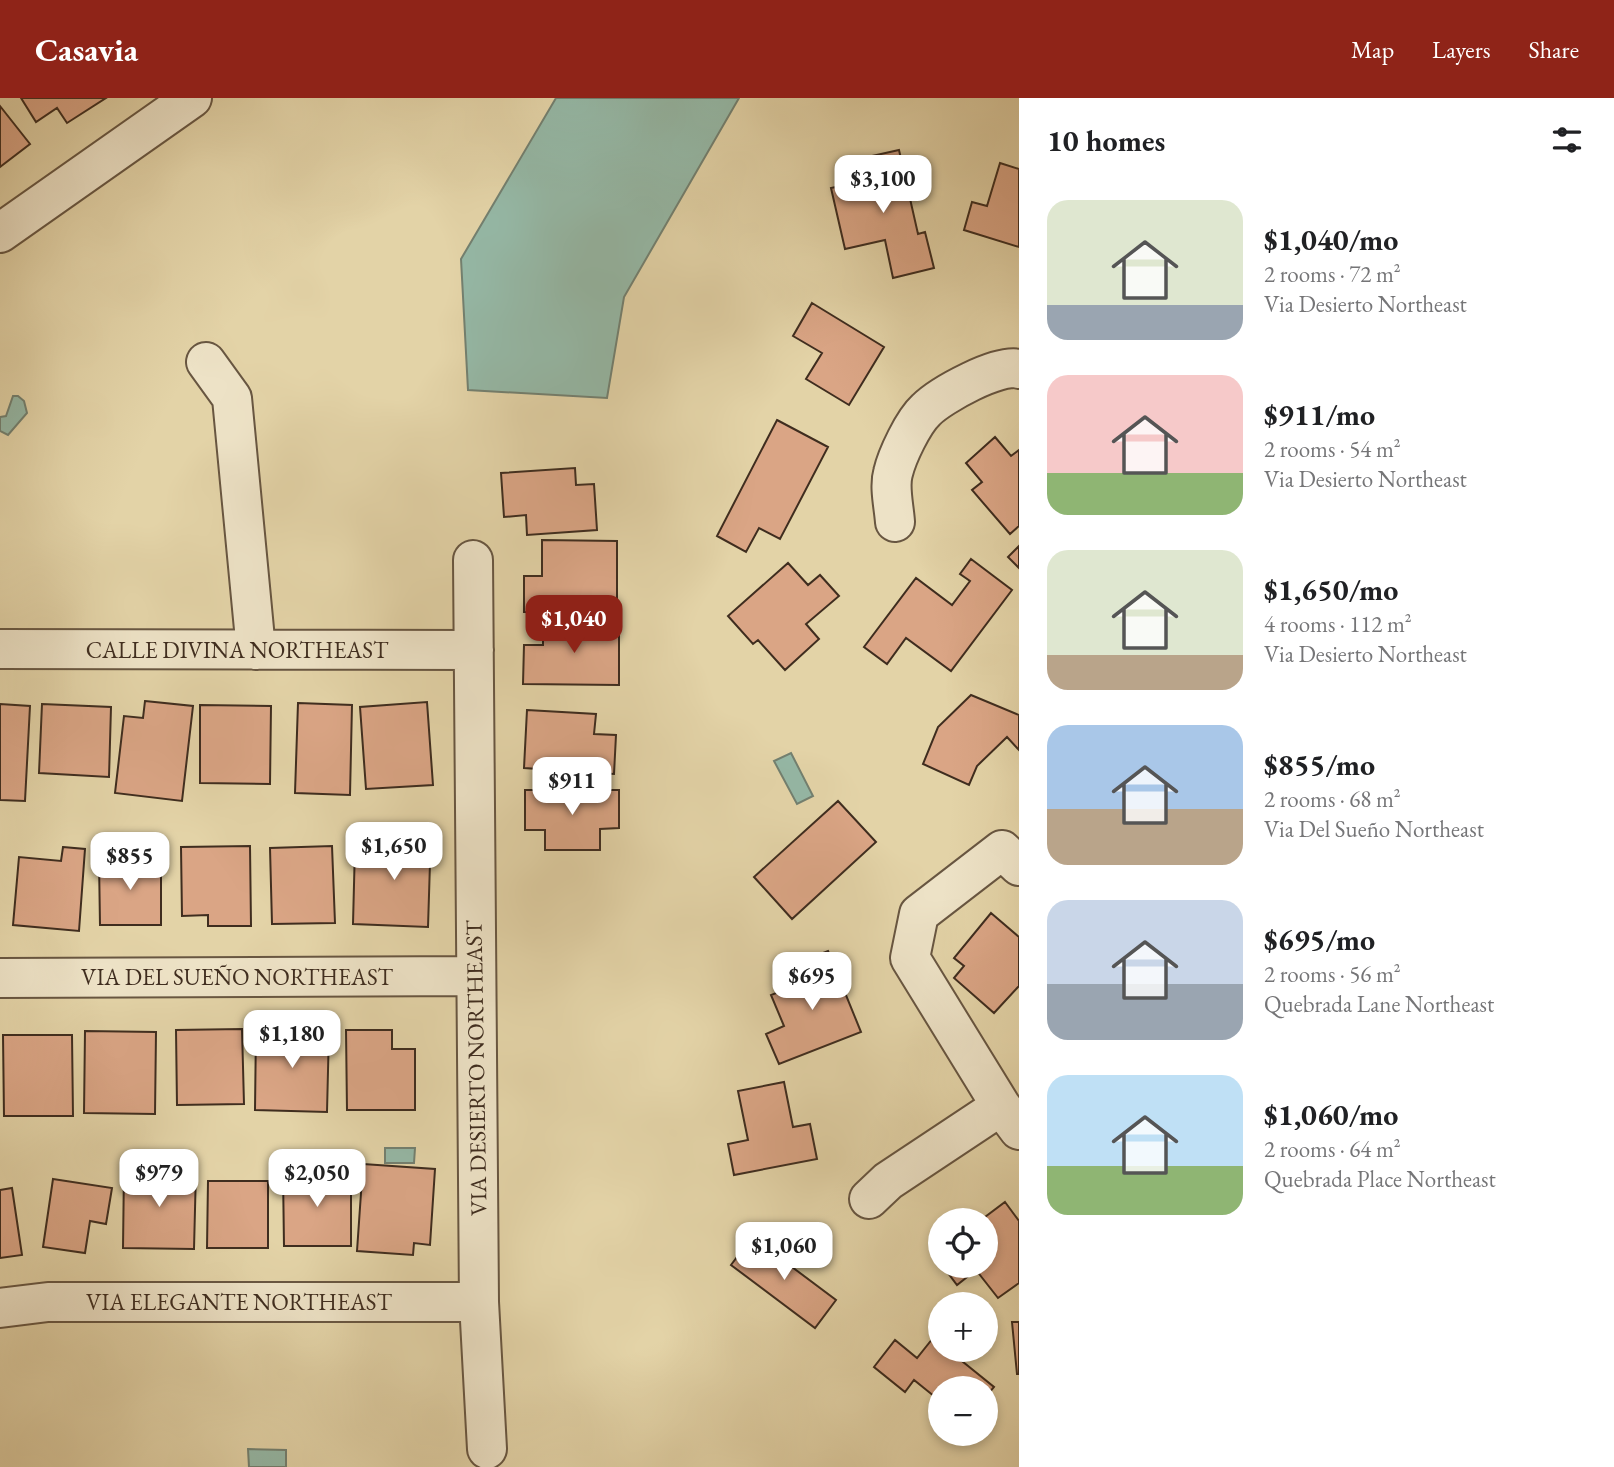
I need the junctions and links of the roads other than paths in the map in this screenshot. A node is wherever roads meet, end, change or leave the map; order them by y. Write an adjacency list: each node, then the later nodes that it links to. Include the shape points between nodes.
1 (175, 103): 2 (street)
2 (0, 233)
3 (206, 362): 8 (street, via 232,398)
4 (1019, 369): 5 (street, via 1011,367 973,381 926,410 905,442 892,475)
5 (895, 522)
6 (473, 560): 9 (street, VIA DESIERTO NORTHEAST)
7 (0, 649): 8 (street, CALLE DIVINA NORTHEAST)
8 (256, 650): 9 (street, CALLE DIVINA NORTHEAST)
9 (474, 650): 11 (street, VIA DESIERTO NORTHEAST)
10 (1019, 866): 13 (street, via 1002,850 919,914 910,958)
11 (475, 976): 12 (street, VIA DEL SUEÑO NORTHEAST); 15 (street, VIA DESIERTO NORTHEAST)
12 (0, 978)
13 (1010, 1118): 14 (street, via 888,1181)
14 (869, 1199)
15 (479, 1302): 16 (street, VIA ELEGANTE NORTHEAST, via 48,1302); 17 (street, VIA DESIERTO NORTHEAST)
16 (0, 1308)
17 (486, 1449)

